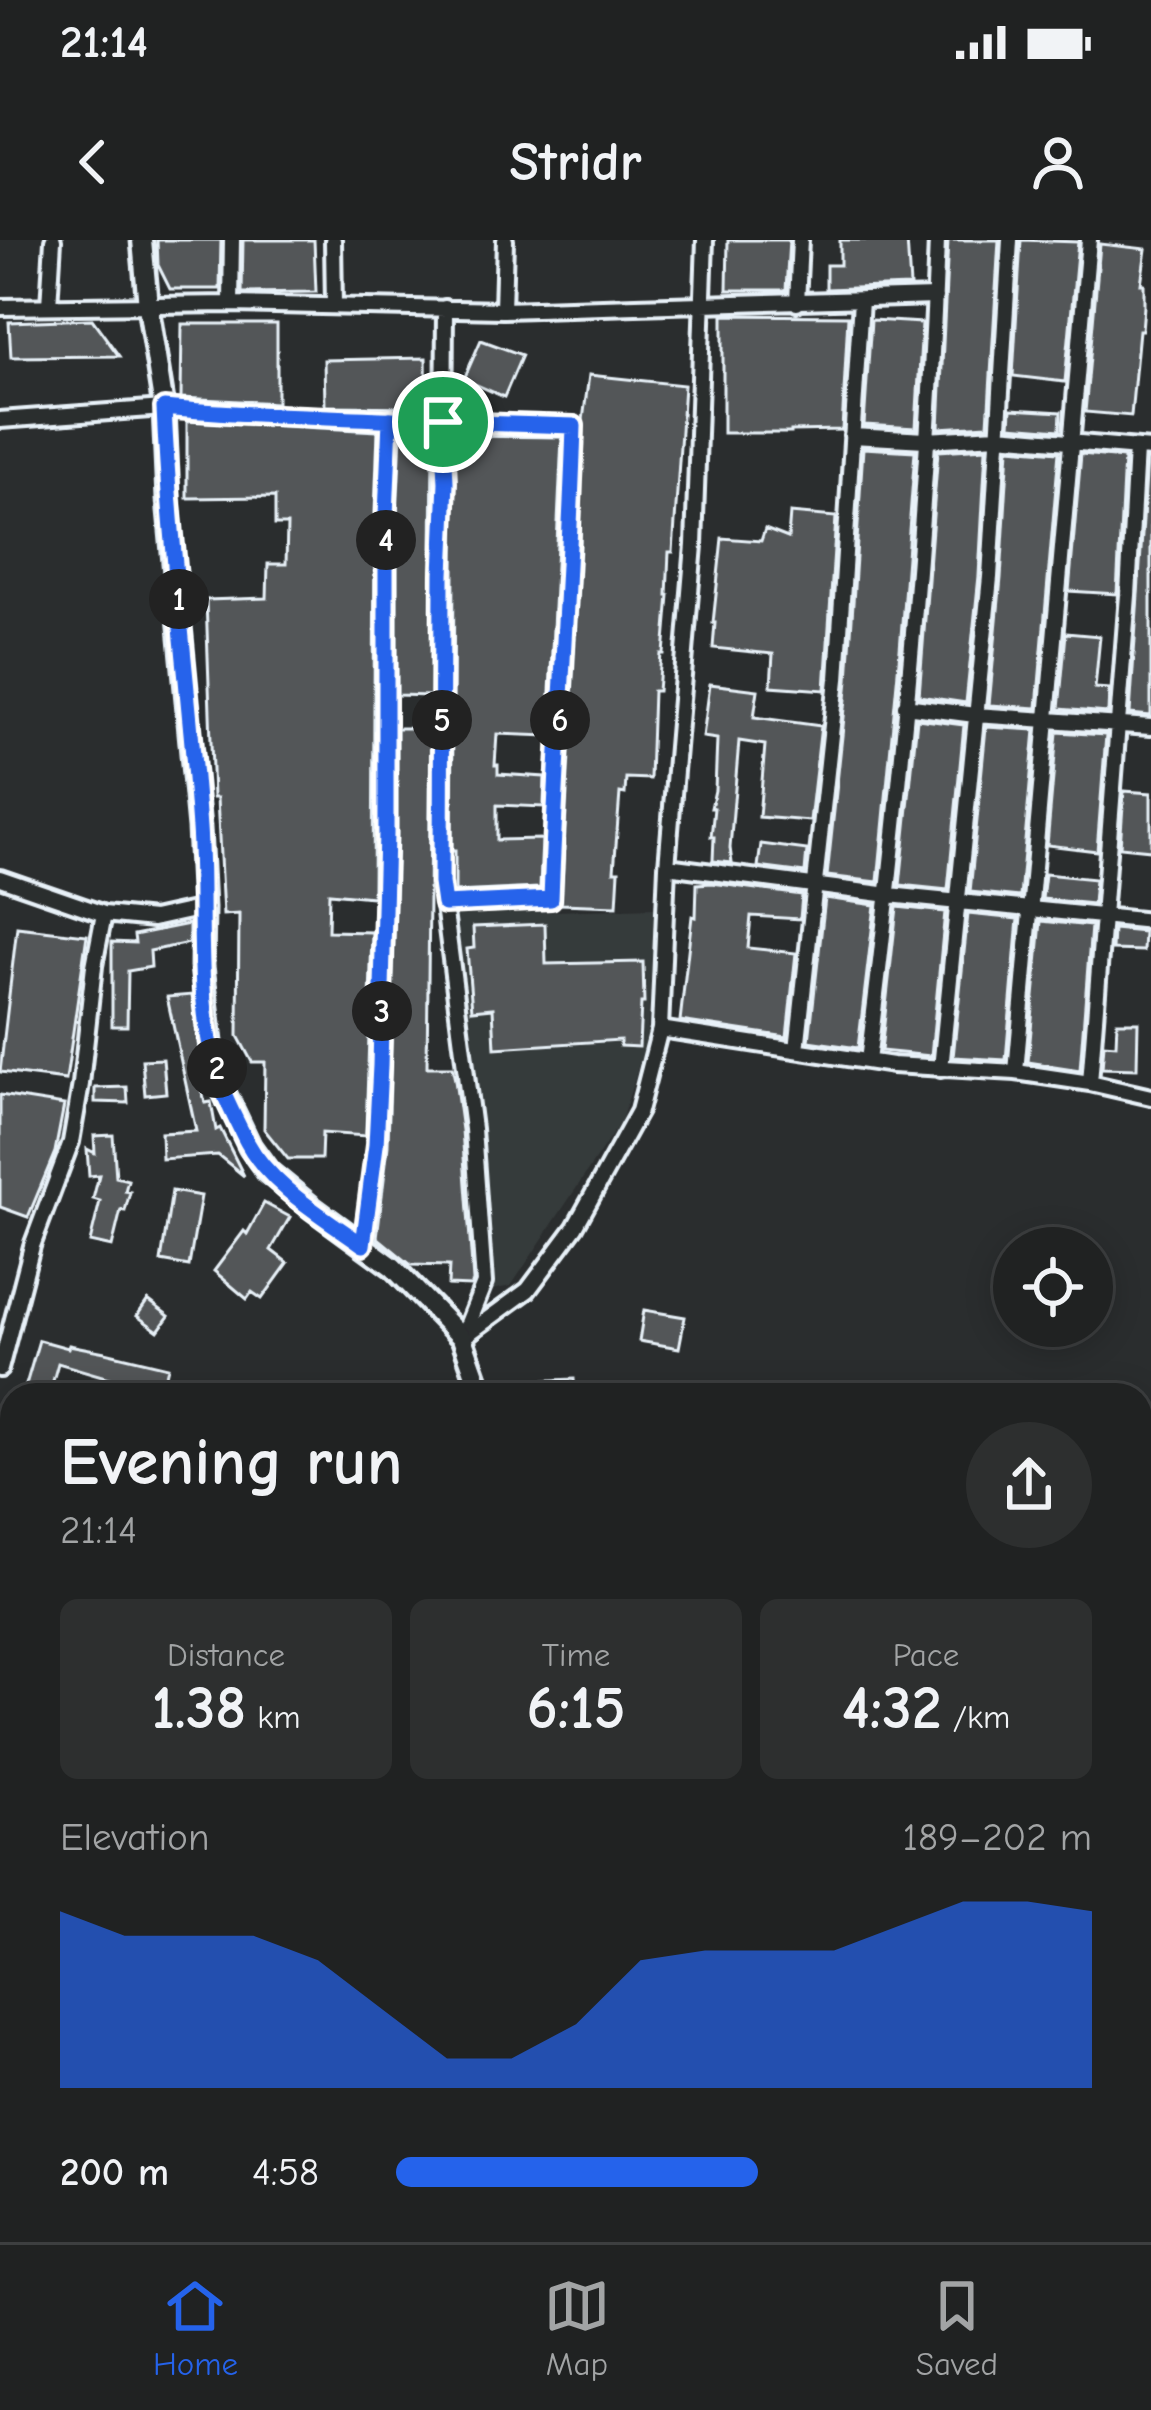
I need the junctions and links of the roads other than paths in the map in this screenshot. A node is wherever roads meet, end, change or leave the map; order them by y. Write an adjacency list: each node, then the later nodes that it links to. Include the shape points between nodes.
1 (53, 240): 16 (street)
2 (142, 240): 17 (street)
3 (232, 240): 14 (street)
4 (333, 240): 18 (street)
5 (505, 240): 21 (street)
6 (706, 240): 15 (street)
7 (800, 240): 13 (street)
8 (937, 240): 11 (street)
9 (1010, 240): 27 (street)
10 (1089, 240): 29 (street)
11 (935, 297): 12 (street); 28 (street)
12 (861, 300): 13 (street); 26 (street)
13 (796, 303): 15 (street)
14 (231, 304): 17 (street); 18 (street)
15 (704, 305): 21 (street); 36 (street)
16 (49, 306): 17 (street); 19 (street)
17 (148, 306): 22 (street)
18 (334, 306): 20 (street)
19 (0, 307)
20 (446, 308): 21 (street); 25 (street)
21 (503, 310)
22 (164, 408): 23 (street); 24 (street); 42 (street)
23 (390, 419): 25 (street); 54 (street, via 380,1066)
24 (0, 420)
25 (443, 422): 41 (street); 41 (street, via 574,426 551,899)
26 (852, 436): 28 (street); 38 (street)
27 (998, 436): 28 (street); 29 (street); 32 (street)
28 (926, 440): 31 (street)
29 (1070, 444): 30 (street); 33 (street)
30 (1144, 449): 34 (street)
31 (905, 706): 32 (street); 39 (street)
32 (975, 715): 33 (street); 40 (street)
33 (1046, 719): 34 (street); 43 (street)
34 (1117, 725): 35 (street); 45 (street)
35 (1151, 727)
36 (668, 866): 38 (street); 47 (street)
37 (0, 878): 44 (street)
38 (814, 886): 39 (street); 48 (street)
39 (889, 895): 40 (street); 49 (street)
40 (956, 902): 43 (street); 50 (street)
41 (444, 904): 55 (street, via 484,1283)
42 (203, 908): 44 (street, via 153,919); 54 (street, via 211,1042 233,1113 268,1172)
43 (1031, 910): 45 (street); 51 (street)
44 (104, 914): 56 (street, via 71,1142 32,1246)
45 (1103, 917): 46 (street); 52 (street)
46 (1151, 921)
47 (661, 1029): 48 (street); 55 (street, via 639,1112 575,1227 528,1290)
48 (796, 1050): 49 (street)
49 (868, 1061): 50 (street)
50 (941, 1069): 51 (street)
51 (1016, 1072): 52 (street)
52 (1090, 1083): 53 (street)
53 (1151, 1097)
54 (363, 1245): 55 (street)
55 (462, 1338): 57 (street)
56 (0, 1369)
57 (478, 1383)

